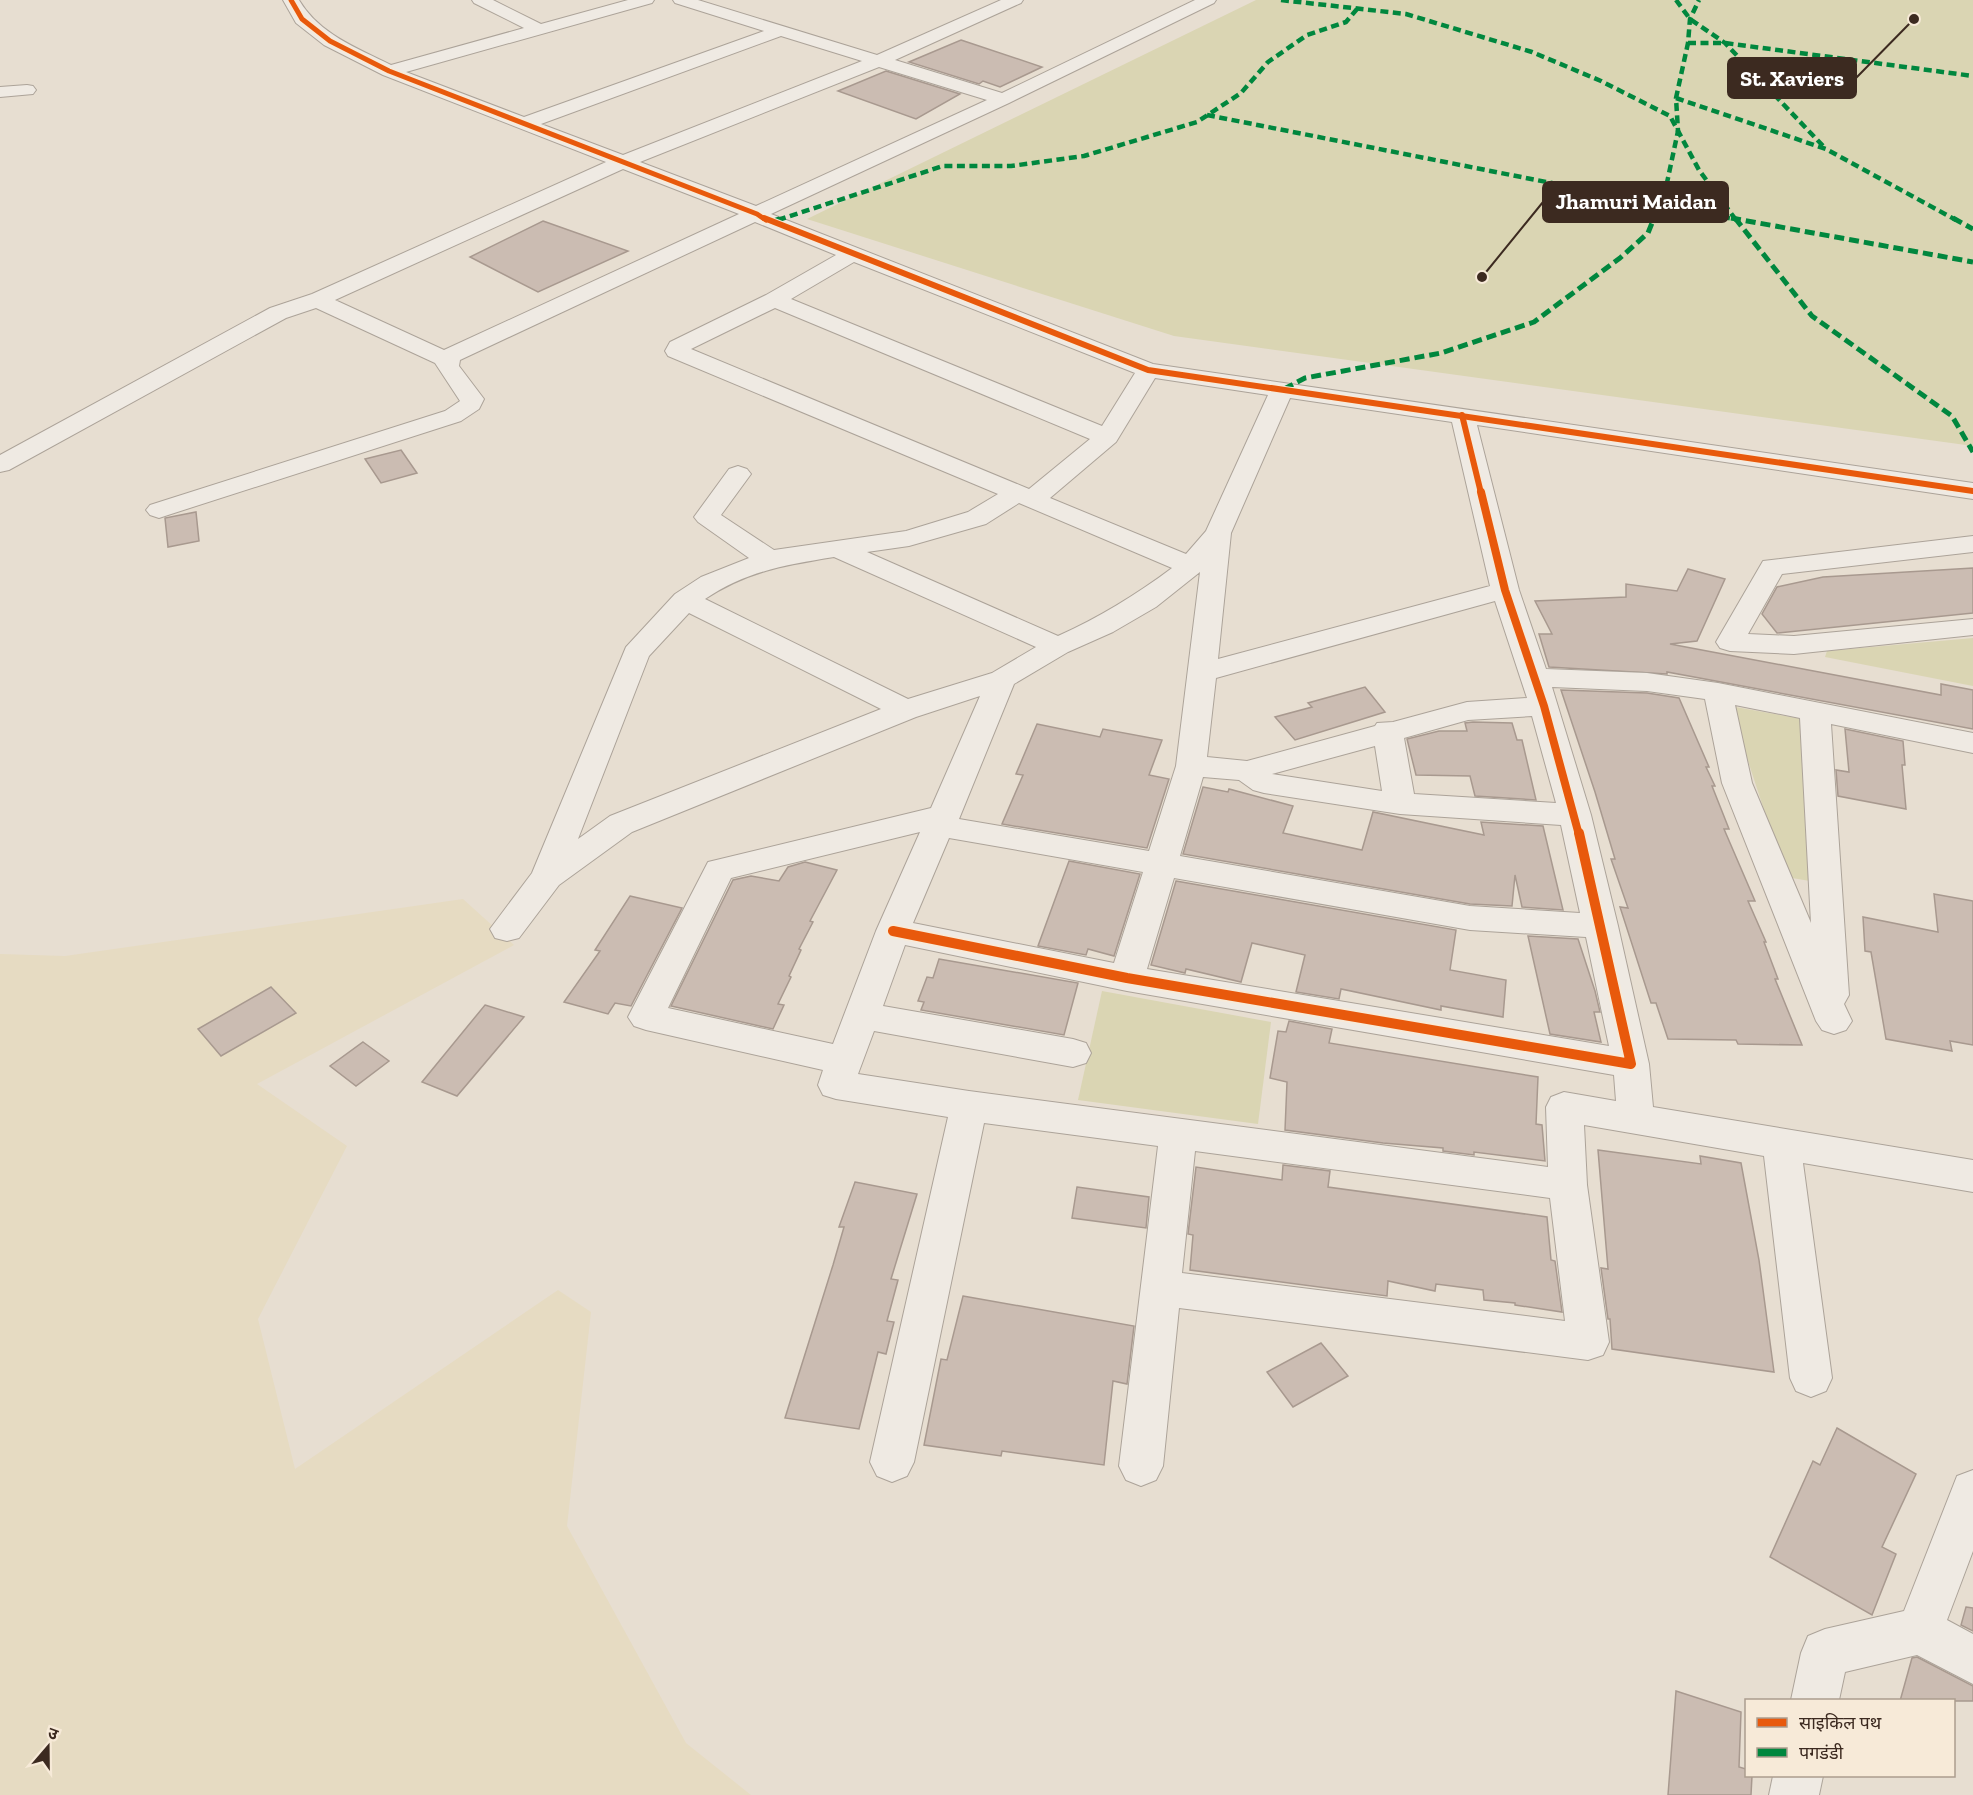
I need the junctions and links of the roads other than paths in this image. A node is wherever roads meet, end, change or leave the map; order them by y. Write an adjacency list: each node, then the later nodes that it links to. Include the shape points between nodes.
1 (291, 0): 10 (street, via 302,20 330,41)
2 (480, 0): 7 (street)
3 (646, 0): 7 (street)
4 (681, 0): 8 (street)
5 (1015, 0): 9 (street)
6 (1208, 0): 13 (street)
7 (539, 29): 10 (street)
8 (780, 31): 9 (street); 14 (street)
9 (878, 61): 13 (street); 15 (street)
10 (389, 71): 14 (street)
11 (27, 90): 12 (street)
12 (0, 92)
13 (1003, 99): 16 (street)
14 (523, 124): 15 (street)
15 (622, 162): 16 (street); 18 (street)
16 (757, 214): 17 (street); 20 (street)
17 (853, 254): 19 (street); 21 (street)
18 (320, 298): 20 (street, via 321,302); 25 (street, via 278,313)
19 (774, 300): 24 (street); 28 (street, via 676,351)
20 (447, 360): 29 (street, via 447,366 472,399 471,404 453,416)
21 (1148, 370): 22 (street); 24 (street)
22 (1281, 391): 23 (street); 30 (street)
23 (1462, 415): 27 (street); 35 (street)
24 (1107, 437): 28 (street)
25 (0, 465)
26 (738, 474): 33 (street, via 707,518)
27 (1973, 491)
28 (1025, 496): 32 (street, via 977,518 909,538); 34 (street)
29 (159, 510)
30 (1218, 533): 34 (street); 39 (street)
31 (1973, 544): 37 (street, via 1773,567 1730,642 1794,645)
32 (835, 548): 33 (street); 38 (street)
33 (769, 559): 36 (street, via 711,583)
34 (1191, 566): 38 (street, via 1146,601)
35 (1505, 590): 39 (street); 41 (street)
36 (685, 600): 43 (street); 53 (street, via 636,653)
37 (1973, 627)
38 (1058, 646): 40 (street)
39 (1203, 672): 47 (street)
40 (1002, 679): 43 (street); 51 (street)
41 (1540, 692): 42 (street, via 1647,682); 45 (street); 50 (street)
42 (1718, 692): 44 (street); 44 (street, via 1737,783 1834,1021)
43 (906, 710): 53 (street, via 621,824)
44 (1815, 713): 46 (street)
45 (1388, 730): 48 (street); 49 (street)
46 (1973, 743)
47 (1191, 766): 48 (street); 52 (street)
48 (1247, 771): 49 (street, via 1264,783)
49 (1400, 804): 50 (street)
50 (1575, 815): 54 (street)
51 (942, 820): 52 (street); 56 (street); 60 (street, via 719,870 646,1017)
52 (1160, 865): 54 (street, via 1470,918); 57 (street)
53 (546, 877): 55 (street)
54 (1601, 926): 61 (street)
55 (507, 929)
56 (893, 932): 57 (street); 58 (street)
57 (1127, 978): 61 (street)
58 (862, 1016): 59 (street); 60 (street)
59 (1073, 1053)
60 (846, 1061): 62 (street, via 836,1085)
61 (1631, 1064): 63 (street)
62 (969, 1106): 64 (street); 70 (street)
63 (1636, 1120): 65 (street); 67 (street, via 1564,1107)
64 (1178, 1134): 67 (street); 68 (street)
65 (1782, 1145): 66 (street); 69 (street)
66 (1973, 1176)
67 (1568, 1185): 68 (street, via 1588,1342)
68 (1161, 1288): 71 (street)
69 (1811, 1378)
70 (892, 1462)
71 (1141, 1466)
72 (1973, 1491): 73 (street)
73 (1920, 1631): 74 (street); 75 (street, via 1825,1653)
74 (1973, 1660)
75 (1815, 1699)
76 (1798, 1777): 77 (street)
77 (1794, 1795)

